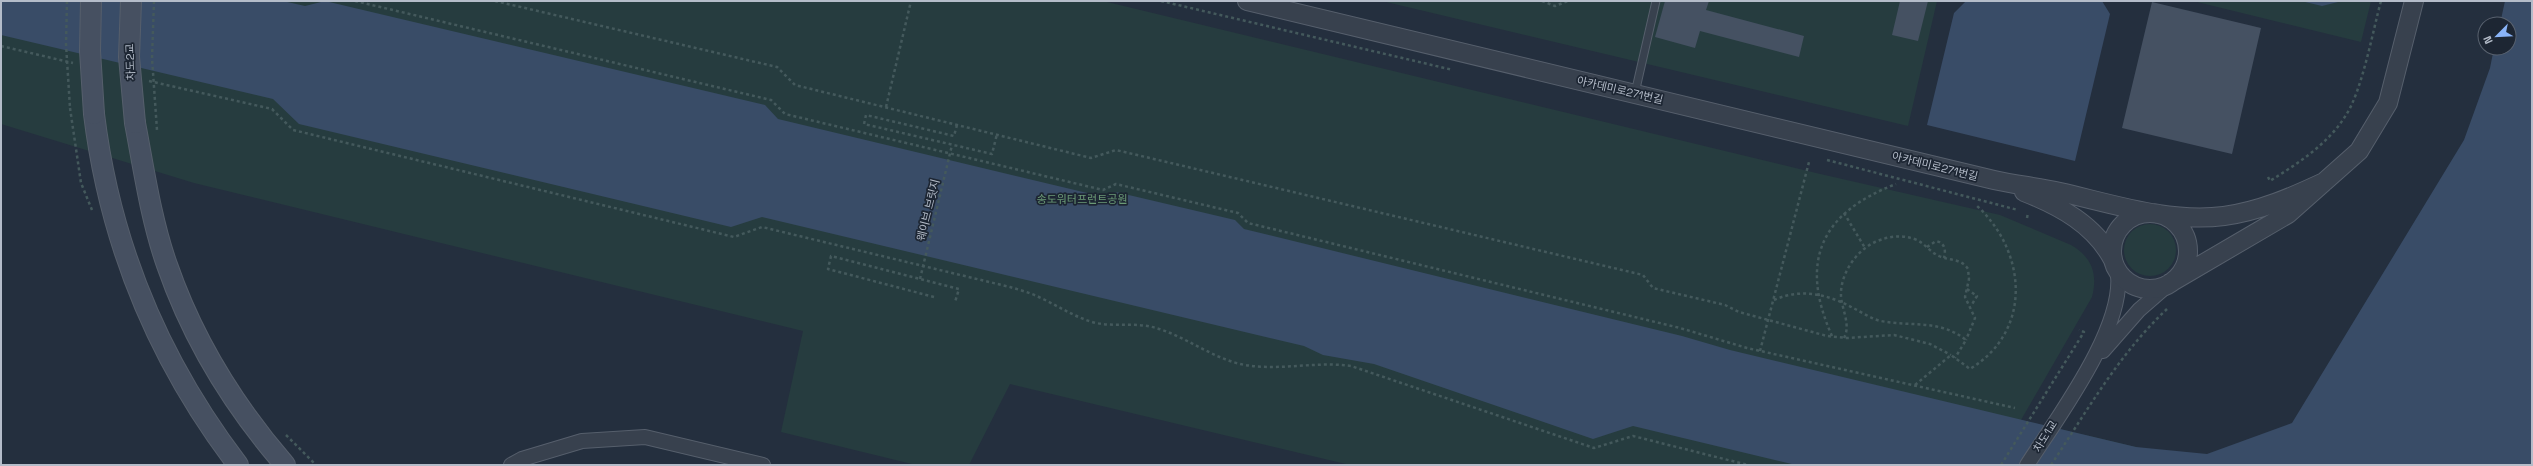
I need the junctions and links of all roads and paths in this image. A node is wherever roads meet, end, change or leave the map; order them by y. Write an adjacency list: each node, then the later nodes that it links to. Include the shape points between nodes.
1 (67, 1): 19 (path, bridge, via 66,44)
2 (91, 1): 60 (main road, bridge, via 90,51 94,114 98,149 115,224 146,311 173,368)
3 (131, 1): 61 (main road, 차도2교, bridge, via 130,58 135,123 156,229 166,264 181,301 226,389 249,422)
4 (154, 1): 22 (path, bridge, via 152,58)
5 (356, 1): 53 (path, via 770,100 785,114 793,116 1103,190 1116,184 1238,212 1248,223 1680,328)
6 (495, 1): 18 (path, via 777,67 795,85)
7 (911, 1): 18 (path)
8 (1247, 1): 17 (street, 아카데미로271번길)
9 (1542, 1): 10 (path, via 1555,6)
10 (1568, 1)
11 (1656, 1): 17 (lane)
12 (2381, 1): 26 (path, via 2370,45 2347,114 2323,143 2307,156 2270,181)
13 (2414, 1): 28 (street, via 2388,103 2359,151)
14 (1, 46): 15 (path)
15 (78, 64)
16 (148, 80): 65 (path, via 272,109 293,130 734,237 762,227 1010,287 1042,298 1087,320 1109,325 1155,327 1181,336 1219,357 1245,365 1274,368 1324,363 1351,366 1594,448 1633,436)
17 (1635, 93): 27 (street, 아카데미로271번길)
18 (886, 107): 20 (path)
19 (70, 108)
20 (957, 125): 21 (path); 23 (path, via 954,136 866,115 864,124)
21 (997, 134): 23 (path, via 992,154); 48 (path, via 1091,158 1116,150 1635,273 1643,275 1653,288 1725,305)
22 (158, 138)
23 (952, 145): 38 (path, 웨이브 브릿지, bridge)
24 (1823, 159): 33 (path, via 2029,213)
25 (1809, 162): 43 (path)
26 (2268, 177)
27 (1994, 180): 32 (street); 37 (street, via 2046,201 2088,227 2103,243)
28 (2324, 182): 32 (street, via 2260,208 2238,214 2195,217); 39 (street, via 2282,218)
29 (1896, 184): 31 (path, via 1869,195)
30 (1976, 204): 55 (path, via 1989,217 2006,243 2015,270 2017,294 2006,330 1987,357 1970,369)
31 (1844, 213): 35 (path); 41 (path, via 1830,229 1822,245 1818,266)
32 (2152, 213): 37 (street, via 2135,216 2122,225 2114,240); 39 (street, via 2175,222 2187,242 2185,266)
33 (2027, 218)
34 (1927, 247): 35 (path, via 1915,239 1901,236 1886,238); 36 (path, via 1934,254); 36 (path, via 1936,241 1941,243 1946,250)
35 (1865, 248): 45 (path, via 1853,261 1845,278 1841,292)
36 (1944, 258): 40 (path, via 1956,260 1966,266 1970,274)
37 (2115, 265): 39 (street, via 2125,279 2139,287 2155,288); 56 (street, via 2119,286 2115,311)
38 (920, 279): 42 (path, via 831,256 828,269); 44 (path, via 959,290)
39 (2170, 283): 56 (street, via 2139,310)
40 (1967, 288): 47 (path, via 1965,297); 47 (path, via 1977,296)
41 (1819, 295): 43 (path, via 1795,293); 45 (path); 50 (path, via 1823,316)
42 (934, 296)
43 (1774, 300): 48 (path)
44 (955, 302)
45 (1842, 302): 51 (path, via 1847,330); 52 (path, via 1874,320 1933,325 1954,332)
46 (2172, 304): 68 (path, via 2137,339)
47 (1971, 306): 52 (path, via 1975,313 1975,323)
48 (1768, 320): 50 (path); 53 (path)
49 (2080, 330): 66 (path, via 2084,332)
50 (1832, 337): 51 (path)
51 (1844, 338): 54 (path, via 1900,336 1930,344)
52 (1966, 340): 55 (path)
53 (1760, 351): 57 (path)
54 (1951, 355): 55 (path); 57 (path)
55 (1955, 358)
56 (2087, 369): 67 (street, 차도1교)
57 (1915, 385): 58 (path)
58 (2015, 408)
59 (284, 433): 62 (path)
60 (238, 465)
61 (285, 465)
62 (316, 465)
63 (511, 465): 64 (street, via 522,459 582,441 645,437)
64 (763, 465)
65 (1748, 465)
66 (2001, 465)
67 (2027, 465)
68 (2051, 465)

